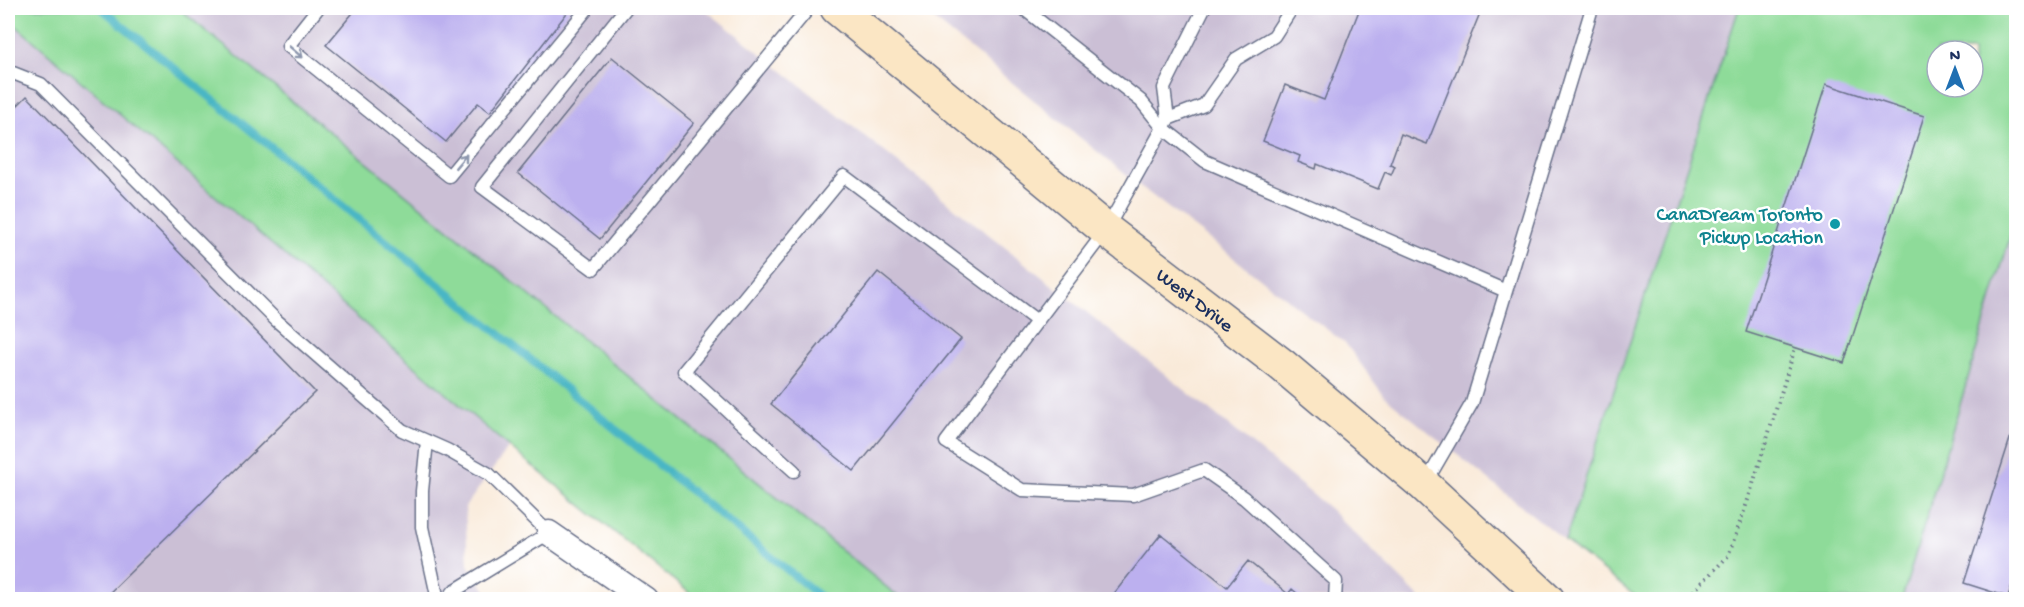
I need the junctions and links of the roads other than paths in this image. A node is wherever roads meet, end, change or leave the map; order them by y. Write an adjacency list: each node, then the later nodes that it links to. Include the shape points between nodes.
1 (318, 8): 2 (lane, one-way to 2, via 288,46 449,176)
2 (588, 8)
3 (626, 8): 4 (lane, via 482,187 592,269)
4 (809, 8)
5 (837, 8): 12 (street, West Drive)
6 (1023, 8): 11 (lane)
7 (1204, 8): 11 (lane, via 1164,88)
8 (1293, 8): 11 (lane, via 1274,36 1236,59 1204,105)
9 (1592, 8): 13 (lane)
10 (8, 71): 15 (lane, via 40,84 276,320 402,430)
11 (1165, 124): 12 (lane); 13 (lane, via 1205,161)
12 (1106, 230): 14 (lane); 17 (street, West Drive, via 1282,365)
13 (1506, 291): 17 (lane, via 1472,403)
14 (1037, 321): 16 (lane, via 844,177 684,370); 22 (lane, via 946,442 1022,490 1133,495 1204,470 1244,498 1336,581)
15 (427, 441): 18 (lane, via 489,474); 19 (lane, via 422,527)
16 (794, 471)
17 (1424, 485): 23 (street, West Drive)
18 (549, 533): 20 (lane, via 454,591); 21 (street)
19 (438, 600)
20 (447, 600)
21 (646, 600)
22 (1335, 600)
23 (1548, 600)

